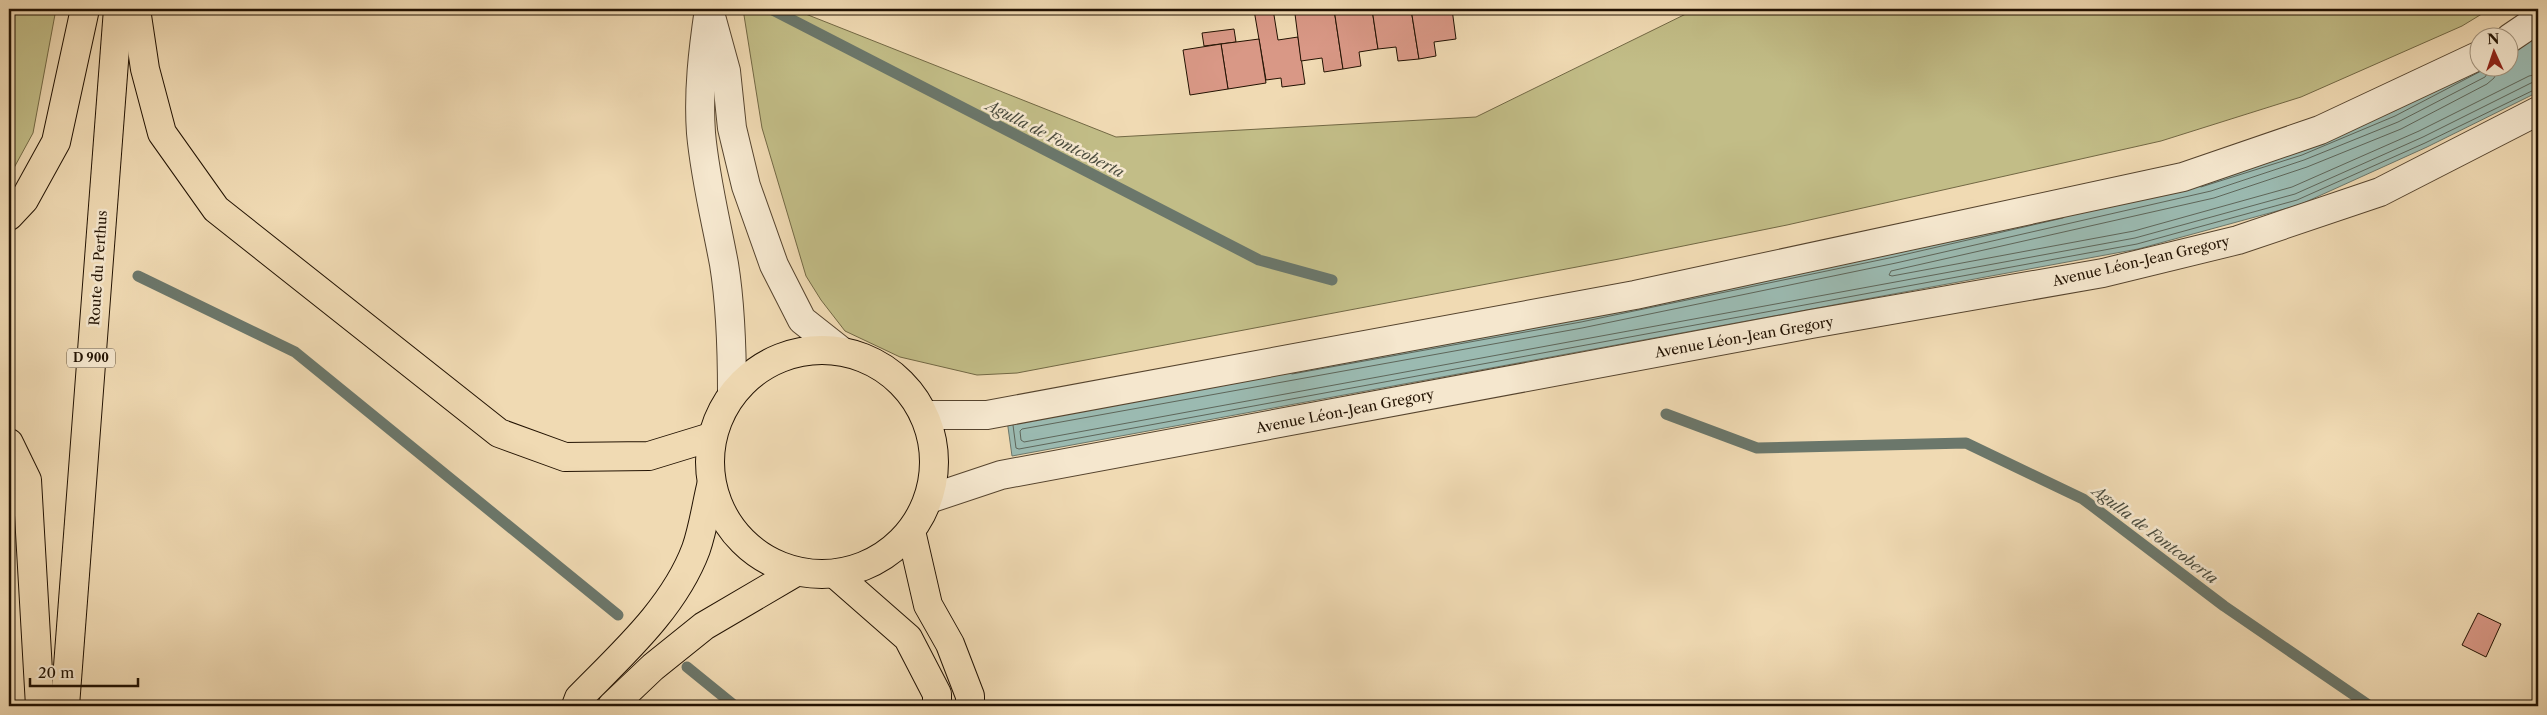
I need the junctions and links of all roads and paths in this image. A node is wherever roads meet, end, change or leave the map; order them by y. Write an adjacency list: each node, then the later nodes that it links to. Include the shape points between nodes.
1 (85, 9): 9 (main road, via 56,142 24,200)
2 (118, 9): 21 (main road, Route du Perthus / D 900)
3 (136, 9): 13 (main road, via 145,69 162,134 216,209 499,433 566,457 649,456)
4 (709, 9): 10 (street, via 726,71 732,128 746,186 774,265 802,320); 11 (street, via 700,72 702,133 709,192 724,266 732,339)
5 (2538, 19): 6 (street)
6 (2520, 31)
7 (2470, 61): 12 (street, via 2320,130 2183,177 1625,297 987,415)
8 (2538, 111): 16 (street, Avenue Léon-Jean Gregory, via 2380,192 2238,240 2103,273 1001,475)
9 (9, 216)
10 (840, 350): 11 (main road, via 810,349 780,357 754,372); 12 (main road, via 867,358 890,372 910,392)
11 (732, 393): 13 (main road, via 719,414)
12 (925, 415): 16 (main road, via 934,442 935,471)
13 (711, 437): 15 (main road, via 708,462)
14 (9, 443): 20 (main road, via 27,480)
15 (711, 486): 18 (main road, via 722,516 741,541 766,561); 22 (main road, via 696,549 675,591 626,650 579,698)
16 (928, 499): 17 (main road)
17 (911, 531): 19 (main road, via 890,552 864,567); 25 (main road, via 928,605 950,644 970,696)
18 (796, 572): 19 (main road); 23 (main road, via 704,626 653,667)
19 (835, 574): 24 (main road, via 908,638 936,694)
20 (40, 706)
21 (65, 706)
22 (576, 706)
23 (612, 706)
24 (937, 706)
25 (970, 706)

